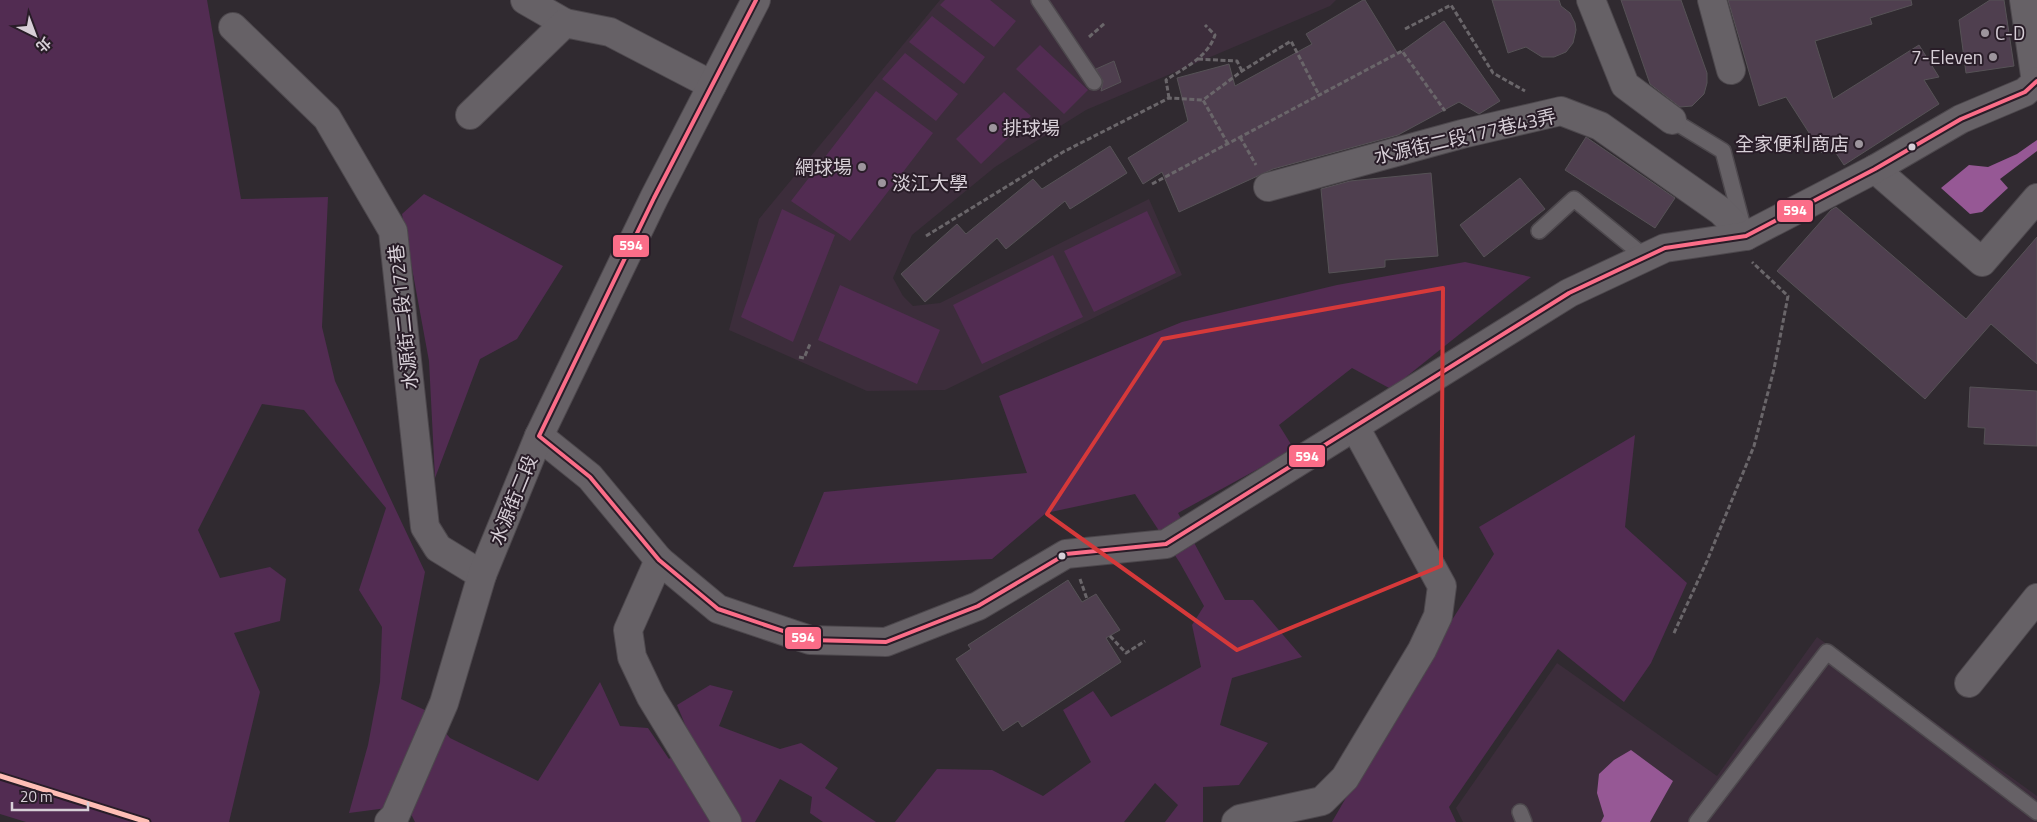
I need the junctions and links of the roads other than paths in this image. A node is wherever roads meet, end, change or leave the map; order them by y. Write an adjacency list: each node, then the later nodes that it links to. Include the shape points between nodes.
1 (525, 0): 7 (street)
2 (756, 0): 12 (street, 水源街二段)
3 (1039, 0): 11 (lane)
4 (1591, 0): 14 (street, via 1625,85)
5 (1712, 0): 9 (street)
6 (2029, 16): 10 (street)
7 (565, 23): 12 (street, via 610,32); 13 (street)
8 (233, 27): 24 (street, 水源街二段172巷, via 327,118 393,231 425,528 438,548)
9 (1731, 70)
10 (2036, 81): 15 (street, via 2025,92 1961,119)
11 (1094, 82)
12 (712, 85): 22 (street, 水源街二段)
13 (470, 115)
14 (1672, 120): 19 (lane, via 1723,151)
15 (1875, 169): 17 (street, via 1982,262); 19 (street)
16 (1268, 187): 19 (street, 水源街二段177巷43弄, via 1560,111 1600,126 1722,211)
17 (2037, 198)
18 (1539, 231): 20 (lane, via 1574,199)
19 (1746, 236): 20 (street, via 1665,248)
20 (1644, 257): 21 (street, via 1569,293)
21 (1355, 427): 23 (street, via 1166,544 1066,554 978,606 886,642 810,640 718,609); 30 (street, via 1442,586 1438,616 1422,650 1345,778 1322,801)
22 (539, 436): 23 (street, via 590,477); 24 (street, 水源街二段)
23 (659, 560): 29 (street, via 628,630 632,658 651,697)
24 (482, 575): 28 (street, 水源街二段, via 444,703 395,816)
25 (2037, 598): 26 (street)
26 (1969, 683)
27 (2037, 812): 31 (lane, via 1827,652)
28 (389, 822)
29 (727, 822)
30 (1236, 822)
31 (1697, 822)

